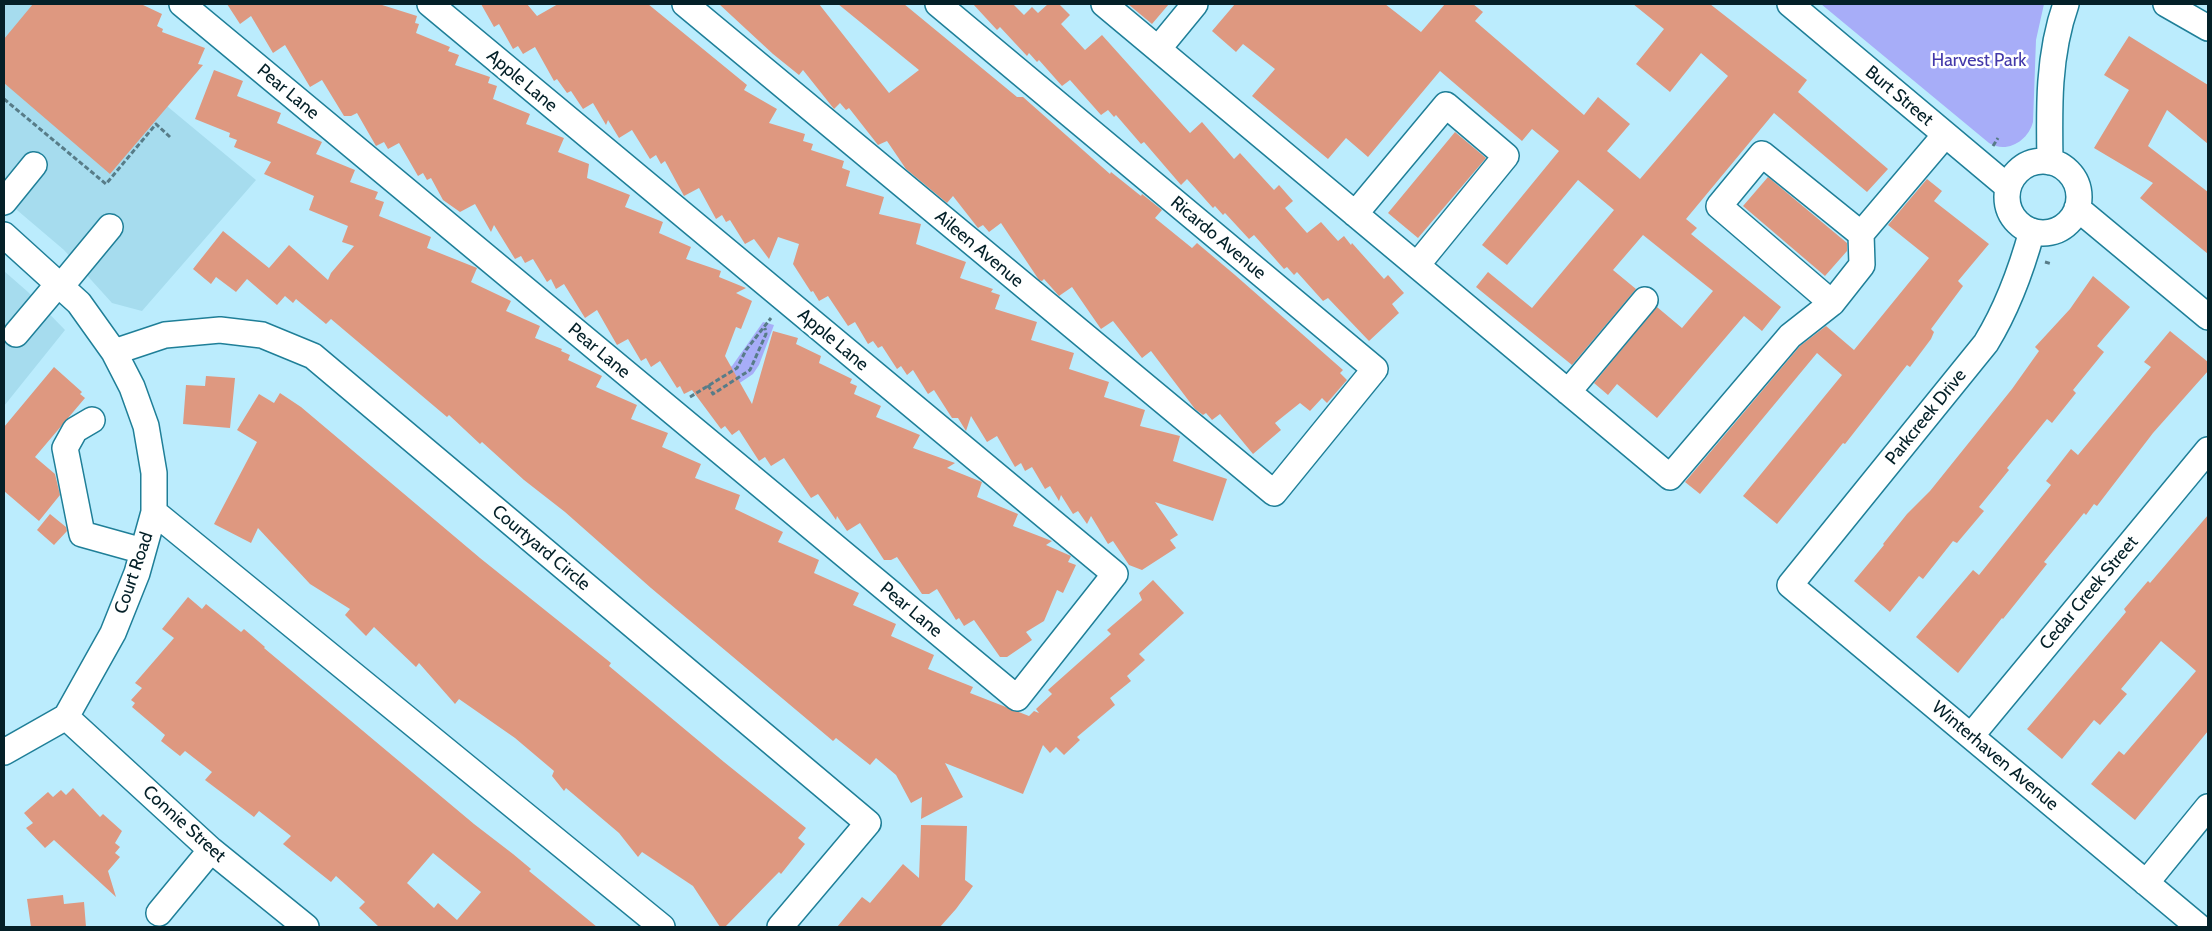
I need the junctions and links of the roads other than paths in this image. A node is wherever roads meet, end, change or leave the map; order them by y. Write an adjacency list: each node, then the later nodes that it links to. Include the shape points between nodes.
1 (182, 4): 37 (street, Pear Lane)
2 (430, 4): 37 (street, Apple Lane, via 1115,574)
3 (685, 4): 33 (street, Aileen Avenue)
4 (938, 4): 33 (street, Ricardo Avenue, via 1375,369)
5 (1104, 4): 11 (street)
6 (1195, 4): 11 (street)
7 (1790, 4): 12 (street, Burt Street)
8 (2066, 4): 13 (street, via 2056,32 2049,90)
9 (2166, 4): 10 (street)
10 (2208, 28)
11 (1158, 49): 18 (street)
12 (1945, 135): 15 (street, Burt Street); 21 (street)
13 (2050, 162): 15 (street, via 2038,161 2022,168); 17 (street, via 2066,169 2073,178 2078,190)
14 (34, 165): 16 (street)
15 (2008, 187): 20 (street, via 2011,213 2018,223)
16 (4, 202)
17 (2077, 208): 20 (street, via 2061,228); 27 (street)
18 (1355, 214): 23 (street); 23 (street, via 1446,105 1506,156)
19 (110, 227): 24 (street)
20 (2032, 231): 36 (street, Parkcreek Drive, via 2004,314 1986,343)
21 (1860, 234): 26 (street, via 1862,265); 26 (street, via 1762,154 1718,206)
22 (4, 235): 24 (street)
23 (1417, 265): 30 (street)
24 (67, 290): 28 (street); 29 (street)
25 (1645, 300): 30 (street)
26 (1832, 303): 30 (street, via 1790,336 1670,477)
27 (2208, 317)
28 (8, 335)
29 (114, 352): 34 (street, Court Road, via 132,387 146,426 154,473); 47 (street, Courtyard Circle, via 165,335 220,330 262,335 313,356 868,824)
30 (1568, 392)
31 (92, 420): 35 (street, via 75,430 64,448 82,534)
32 (2208, 450): 39 (street, Cedar Creek Street)
33 (1274, 493)
34 (154, 512): 35 (street, Court Road); 46 (street)
35 (143, 551): 38 (street, Court Road, via 113,633)
36 (1790, 585): 39 (street, Winterhaven Avenue)
37 (1017, 698)
38 (66, 717): 40 (street); 42 (street, Connie Street)
39 (1970, 736): 43 (street, Winterhaven Avenue)
40 (4, 752)
41 (2208, 807): 43 (street)
42 (211, 850): 44 (street); 45 (street, Connie Street)
43 (2146, 883): 48 (street, Winterhaven Avenue)
44 (159, 913)
45 (306, 927)
46 (662, 927)
47 (780, 927)
48 (2199, 927)

